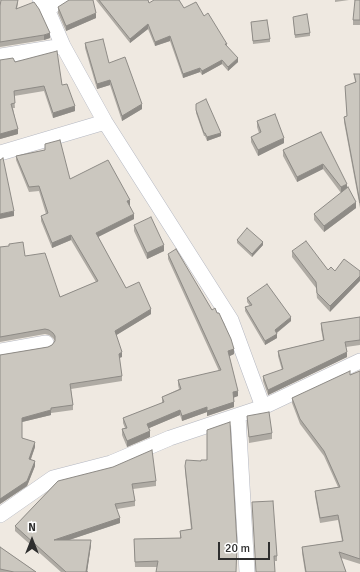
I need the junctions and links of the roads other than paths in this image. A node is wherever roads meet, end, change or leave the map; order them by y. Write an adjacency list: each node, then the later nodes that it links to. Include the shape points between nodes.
1 (62, 0): 2 (street)
2 (44, 5): 3 (street)
3 (63, 46): 4 (street); 5 (street)
4 (0, 56)
5 (105, 122): 6 (street); 10 (street, via 231,320)
6 (0, 153)
7 (46, 343): 8 (street)
8 (0, 351)
9 (360, 361): 10 (street)
10 (263, 407): 11 (street)
11 (238, 416): 12 (street, via 170,438 111,463 53,478); 13 (street)
12 (0, 515)
13 (247, 572)

